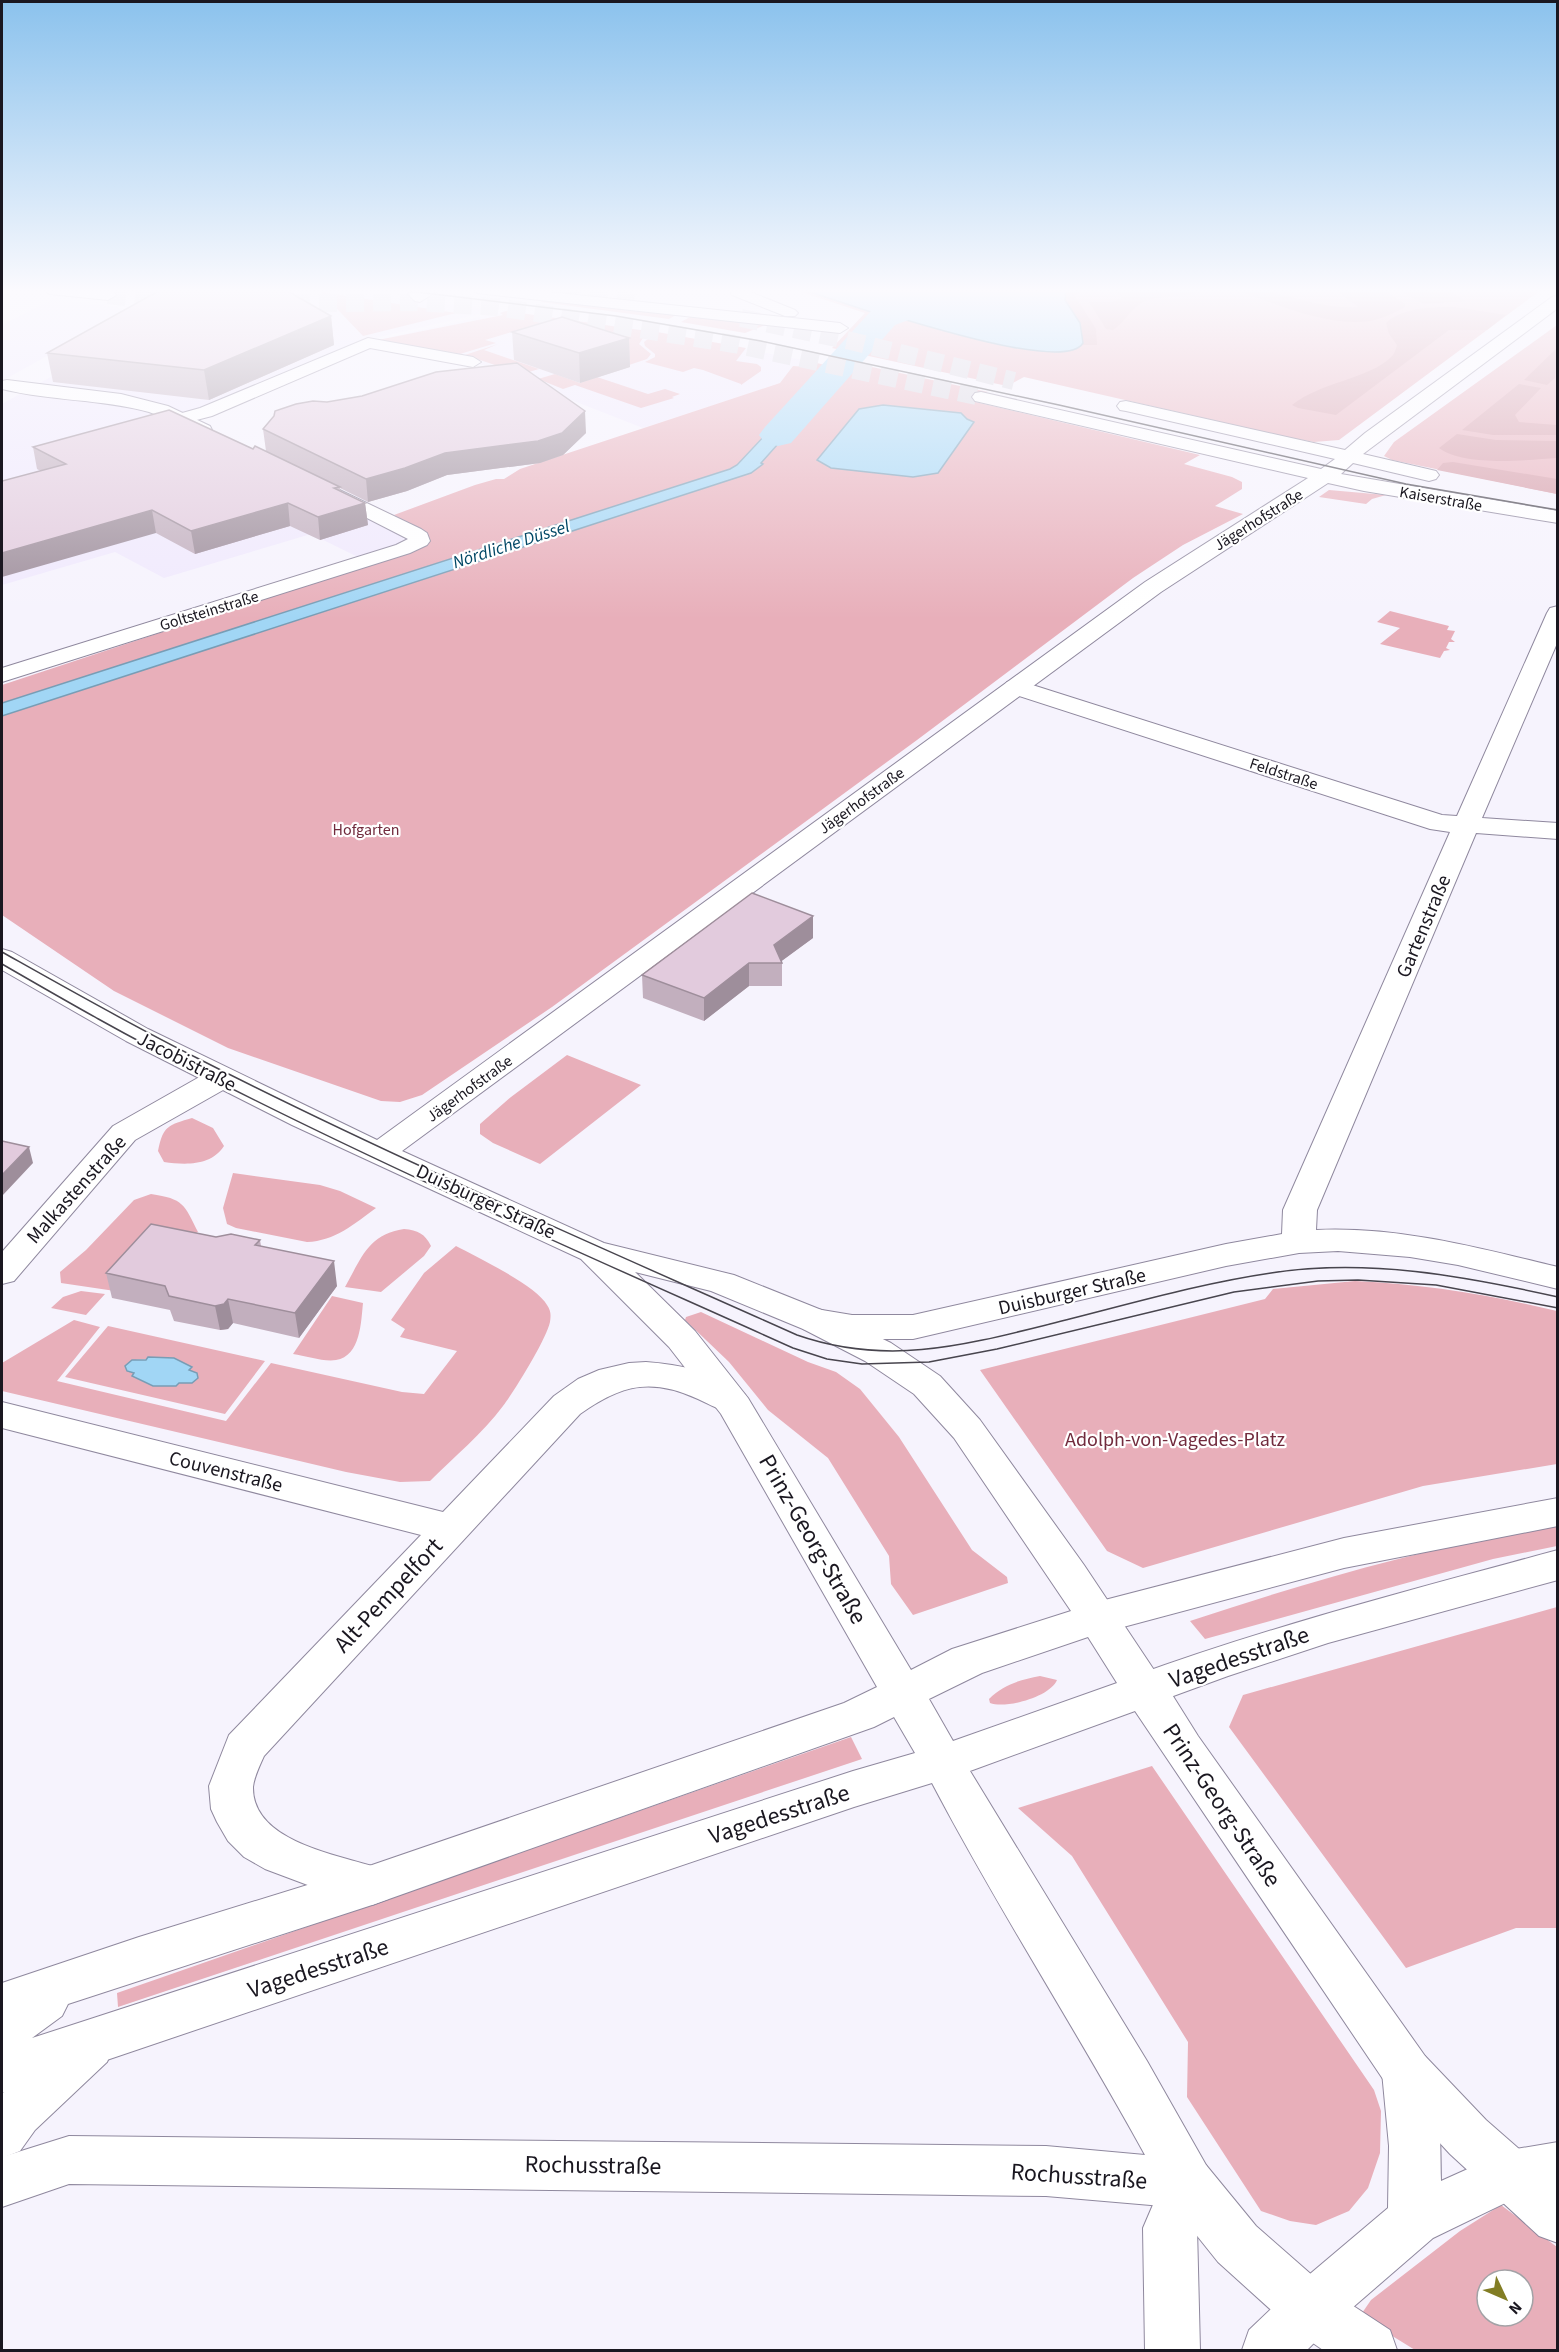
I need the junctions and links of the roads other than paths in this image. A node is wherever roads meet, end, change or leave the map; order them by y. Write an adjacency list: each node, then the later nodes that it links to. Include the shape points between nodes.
1 (120, 399): 6 (main road)
2 (237, 399): 6 (street)
3 (989, 399): 9 (main road, Kaiserstraße)
4 (1425, 399): 8 (main road, Jägerhofstraße)
5 (1105, 402): 8 (main road, Kaiserstraße)
6 (181, 419): 7 (main road)
7 (222, 439)
8 (1350, 457): 9 (main road, Jägerhofstraße); 11 (main road, Kaiserstraße)
9 (1325, 476): 12 (main road, Kaiserstraße); 16 (main road, Jägerhofstraße, via 1153,587)
10 (306, 480): 15 (main road, Goltsteinstraße, via 414,533 420,537 417,544)
11 (1557, 501)
12 (1557, 517)
13 (1557, 613): 14 (main road, Gartenstraße)
14 (1549, 653): 17 (main road, Gartenstraße, via 1526,684)
15 (2, 675)
16 (1015, 687): 17 (main road, Feldstraße, via 1439,823); 21 (main road, Jägerhofstraße)
17 (1466, 826): 18 (main road, Feldstraße); 22 (main road, Gartenstraße, via 1300,1210)
18 (1557, 831)
19 (2, 958): 20 (main road, Jacobistraße)
20 (221, 1078): 21 (main road, Jacobistraße); 24 (main road, Malkastenstraße, via 124,1133)
21 (378, 1152): 23 (main road, Duisburger Straße)
22 (1299, 1242): 25 (main road, Duisburger Straße, via 1338,1240 1410,1246); 26 (main road, Duisburger Straße, via 913,1327 852,1328)
23 (593, 1251): 26 (main road, Duisburger Straße, via 722,1283); 27 (main road, Duisburger Straße, via 682,1340)
24 (2, 1273)
25 (1557, 1278)
26 (816, 1321): 32 (main road, Prinz-Georg-Straße, via 878,1352 927,1385 967,1429)
27 (738, 1413): 30 (main road, Alt-Pempelfort, via 692,1380 668,1374 637,1375 594,1386 567,1405); 34 (main road, Prinz-Georg-Straße)
28 (2, 1415): 30 (main road, Couvenstraße)
29 (1557, 1512): 32 (main road, via 1344,1553)
30 (451, 1528): 36 (main road, Alt-Pempelfort, via 245,1747 231,1786 234,1809 257,1842 298,1864)
31 (1557, 1565): 33 (main road, Vagedesstraße, via 1325,1628)
32 (1097, 1618): 33 (main road, Prinz-Georg-Straße); 34 (main road, via 967,1661)
33 (1146, 1689): 35 (main road, Vagedesstraße); 42 (main road, Prinz-Georg-Straße, via 1188,1757)
34 (902, 1693): 35 (main road, Prinz-Georg-Straße); 36 (main road, via 859,1715)
35 (943, 1762): 40 (main road, Vagedesstraße, via 841,1792); 46 (main road, Prinz-Georg-Straße)
36 (372, 1885): 37 (main road)
37 (79, 1978): 38 (main road); 39 (main road)
38 (2, 2005)
39 (2, 2032)
40 (92, 2043): 41 (main road, Vagedesstraße); 43 (main road, via 17,2113)
41 (2, 2070)
42 (1407, 2072): 44 (main road, Prinz-Georg-Straße, via 1468,2137); 48 (main road, via 1415,2124)
43 (2, 2134)
44 (1534, 2171): 47 (main road, Prinz-Georg-Straße); 48 (main road)
45 (2, 2182): 46 (main road, Rochusstraße, via 69,2160 1046,2171)
46 (1188, 2183): 49 (main road, Prinz-Georg-Straße, via 1237,2244); 50 (main road, via 1170,2228)
47 (1557, 2218)
48 (1414, 2220): 49 (main road)
49 (1310, 2309): 51 (main road); 52 (main road, Prinz-Georg-Straße)
50 (1172, 2350)
51 (1269, 2350)
52 (1371, 2350)

